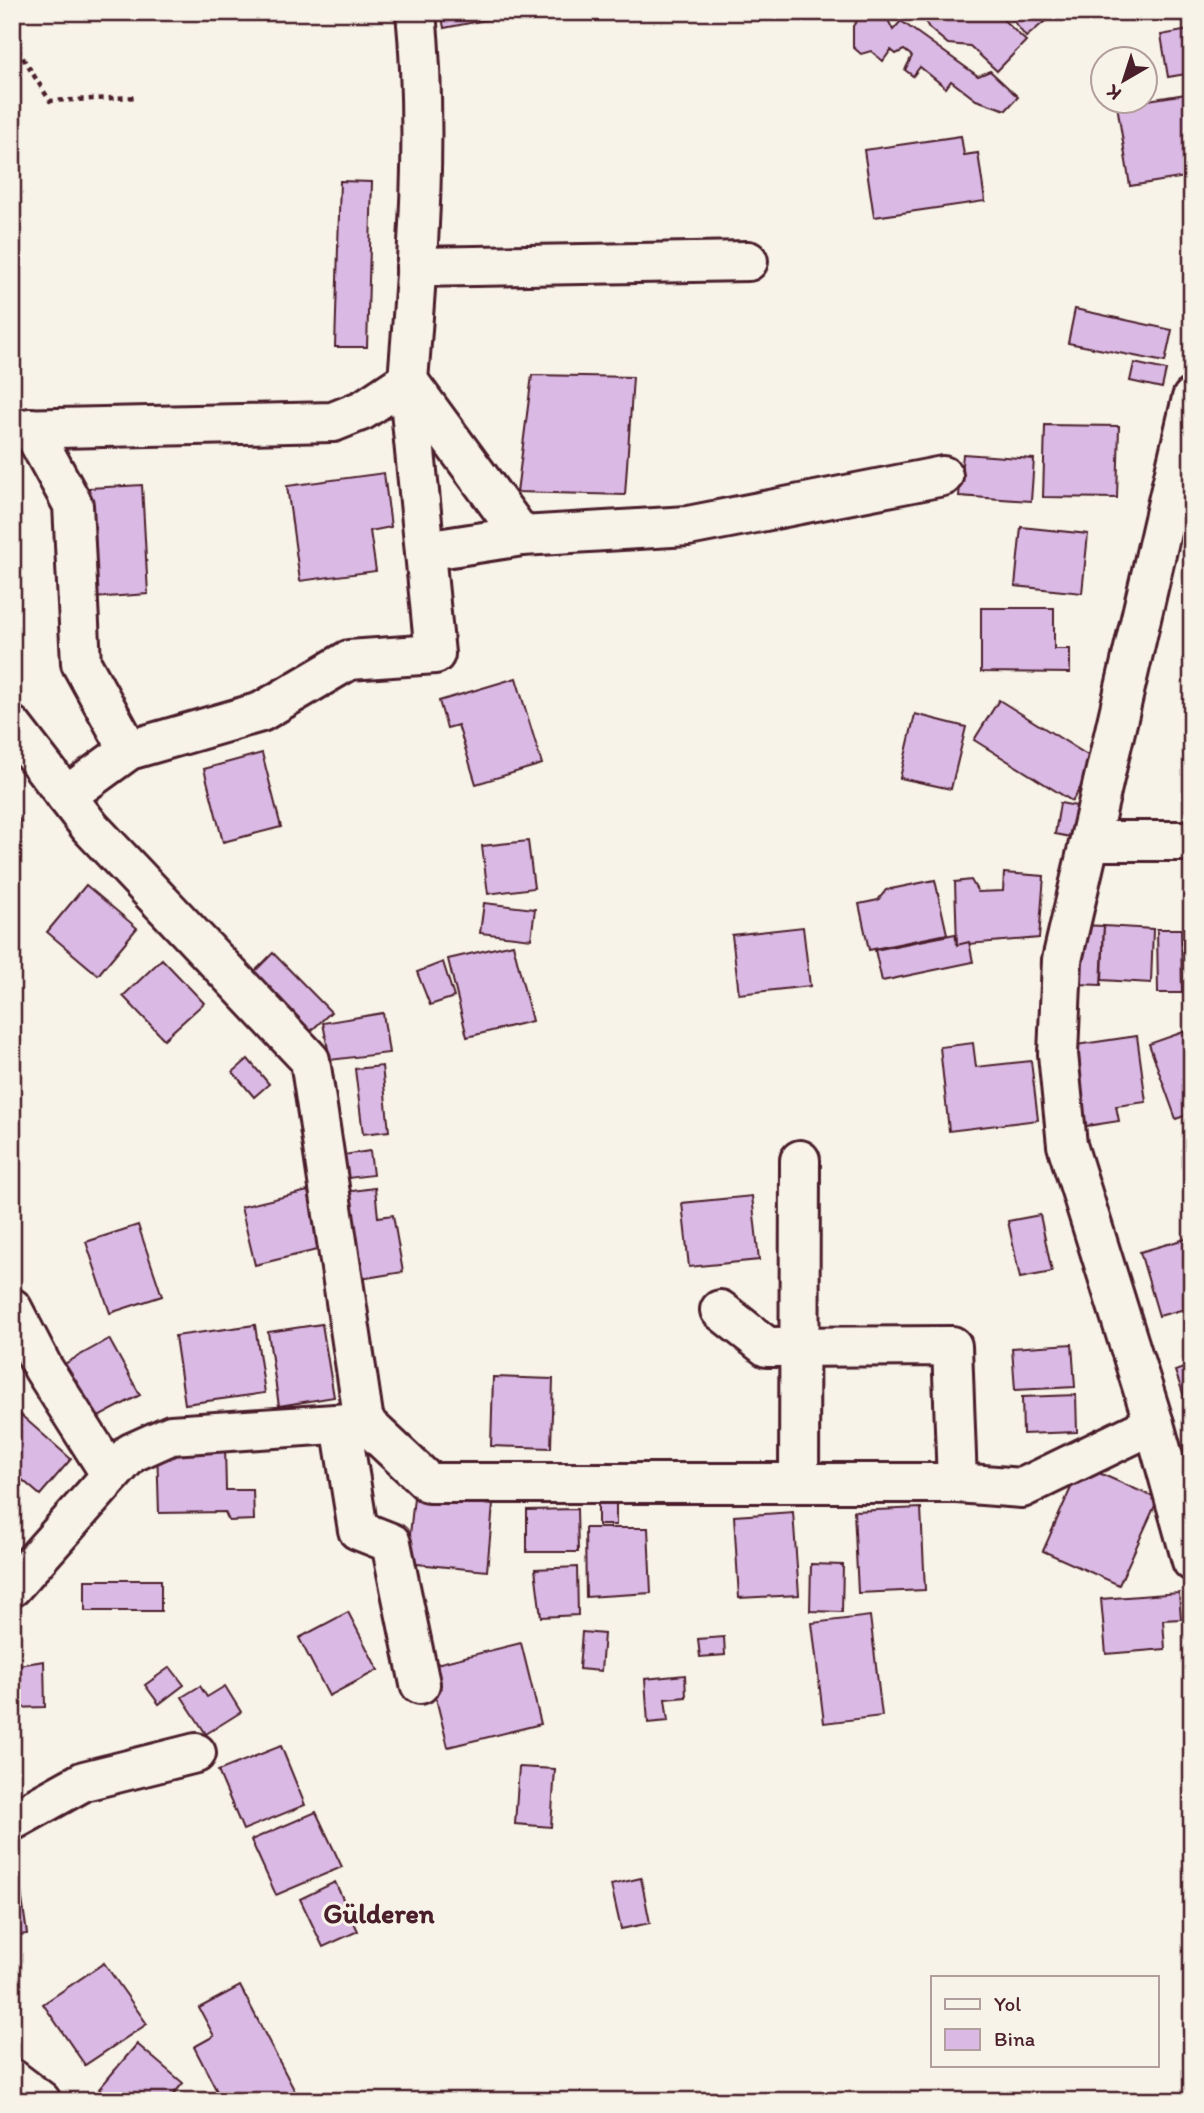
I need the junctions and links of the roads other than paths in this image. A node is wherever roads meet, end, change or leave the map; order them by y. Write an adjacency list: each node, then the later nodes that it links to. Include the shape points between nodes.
1 (416, 12): 3 (street, via 421,68)
2 (748, 261): 3 (street)
3 (416, 267): 4 (street)
4 (408, 380): 6 (street, via 363,410 333,422); 8 (street); 9 (street)
5 (1192, 398): 13 (street)
6 (22, 428): 11 (street, via 73,505 81,663)
7 (943, 475): 8 (street, via 688,526)
8 (522, 537): 9 (street)
9 (425, 551): 11 (street, via 435,654 349,660 261,712)
10 (12, 726): 12 (street)
11 (129, 750): 12 (street)
12 (66, 796): 19 (street, via 310,1060)
13 (1091, 841): 14 (street); 20 (street, via 1062,960 1058,1055 1067,1145)
14 (1192, 841)
15 (800, 1160): 18 (street)
16 (12, 1308): 21 (street, via 43,1368)
17 (720, 1310): 18 (street, via 767,1347)
18 (799, 1347): 22 (street); 23 (street, via 952,1346)
19 (353, 1423): 21 (street, via 171,1435 131,1453); 22 (street, via 429,1483); 26 (street, via 358,1530 391,1543)
20 (1154, 1424): 23 (street, via 1022,1488); 24 (street)
21 (111, 1475): 25 (street)
22 (799, 1483): 23 (street)
23 (957, 1483)
24 (1192, 1560)
25 (12, 1587)
26 (420, 1684)
27 (196, 1754): 28 (street, via 84,1781)
28 (12, 1821)
29 (12, 2079): 30 (street)
30 (41, 2101)

